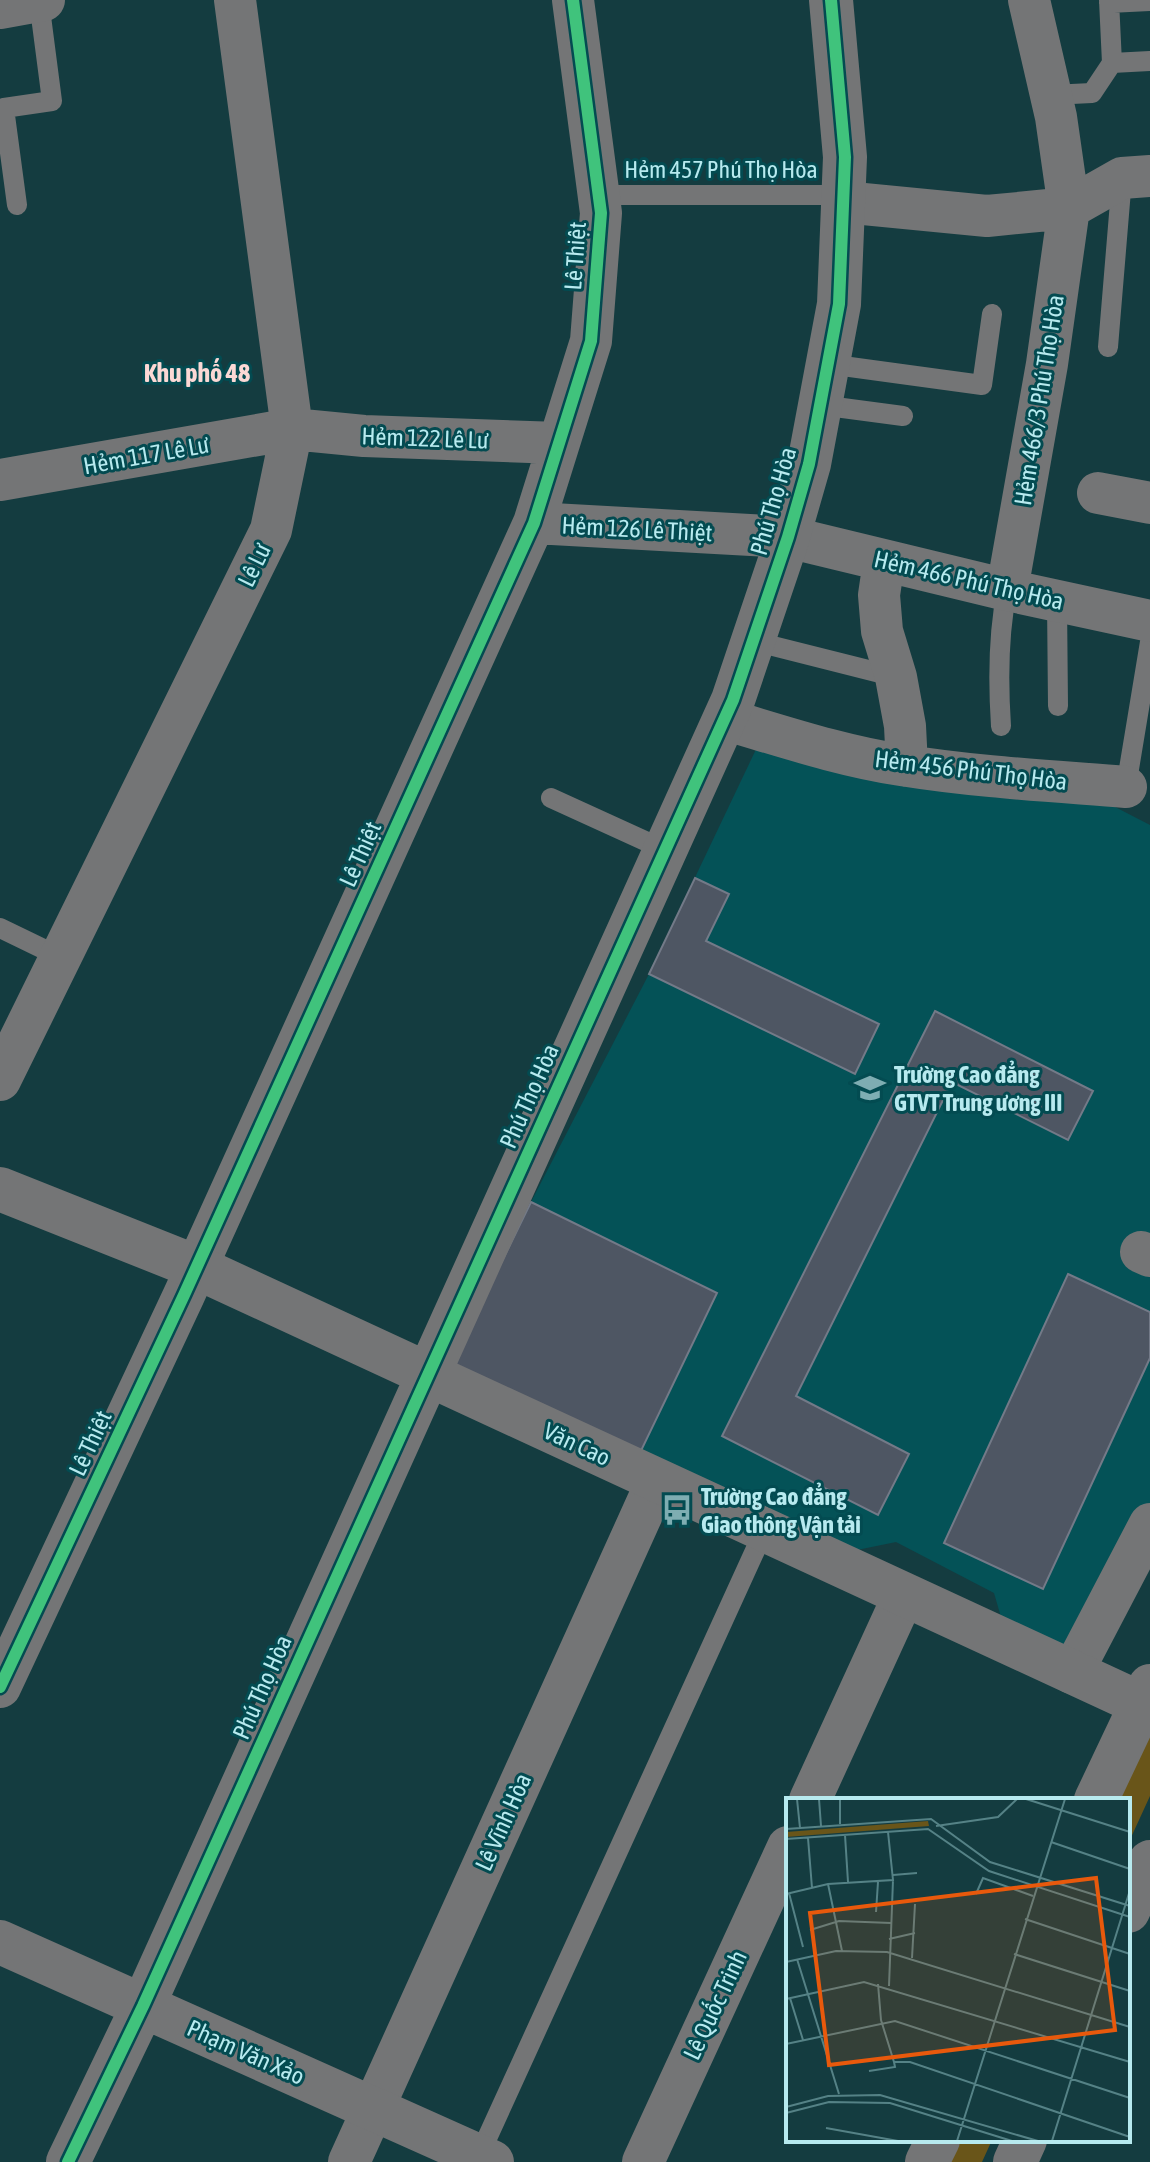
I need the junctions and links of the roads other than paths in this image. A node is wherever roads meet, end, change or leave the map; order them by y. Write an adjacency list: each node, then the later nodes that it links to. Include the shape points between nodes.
1 (41, 0): 8 (street); 15 (lane, via 52,101 4,108)
2 (235, 0): 21 (street, Lê Lư)
3 (573, 0): 13 (street, Lê Thiệt)
4 (831, 0): 14 (street, Phú Thọ Hòa, via 845,157)
5 (1029, 0): 11 (street, Hẻm 466/3 Phú Thọ Hòa)
6 (1150, 1): 7 (lane)
7 (1109, 2): 10 (lane)
8 (0, 8)
9 (1150, 61): 10 (lane)
10 (1112, 63): 11 (lane, via 1092,93)
11 (1051, 95): 16 (street, Hẻm 466/3 Phú Thọ Hòa)
12 (1136, 177): 16 (street); 18 (lane)
13 (598, 195): 14 (lane, Hẻm 457 Phú Thọ Hòa); 22 (street, Lê Thiệt, via 591,341)
14 (843, 198): 16 (street, via 987,216); 19 (street, Phú Thọ Hòa, via 839,304)
15 (17, 205)
16 (1069, 208): 29 (street, Hẻm 466/3 Phú Thọ Hòa)
17 (992, 314): 19 (lane, via 982,385)
18 (1108, 347)
19 (824, 384): 20 (lane); 27 (street, Phú Thọ Hòa)
20 (903, 416)
21 (292, 429): 22 (street, Hẻm 122 Lê Lư); 23 (street, Hẻm 117 Lê Lư); 43 (street, Lê Lư, via 271,530)
22 (559, 443): 26 (street, Lê Thiệt)
23 (0, 480)
24 (1098, 493): 25 (street)
25 (1150, 503)
26 (534, 523): 27 (street, Hẻm 126 Lê Thiệt); 46 (street, Lê Thiệt)
27 (788, 537): 28 (street, Hẻm 466 Phú Thọ Hòa); 32 (street, Phú Thọ Hòa)
28 (884, 561): 29 (street, Hẻm 466 Phú Thọ Hòa); 34 (street, via 879,595 882,631)
29 (1007, 590): 30 (street, Hẻm 466 Phú Thọ Hòa); 37 (lane, via 998,679)
30 (1057, 601): 31 (street, Hẻm 466 Phú Thọ Hòa); 35 (lane)
31 (1150, 621)
32 (753, 641): 34 (lane); 36 (street, Phú Thọ Hòa)
33 (1150, 642): 39 (lane)
34 (896, 677): 38 (street)
35 (1058, 706)
36 (724, 719): 38 (street, Hẻm 456 Phú Thọ Hòa); 41 (street, Phú Thọ Hòa)
37 (1001, 726)
38 (907, 766): 39 (street, Hẻm 456 Phú Thọ Hòa)
39 (1126, 787)
40 (551, 798): 41 (lane)
41 (665, 850): 47 (street, Phú Thọ Hòa)
42 (0, 928): 43 (lane)
43 (60, 957): 44 (street, Lê Lư)
44 (0, 1080)
45 (0, 1189): 46 (street, Văn Cao)
46 (196, 1267): 47 (street, Văn Cao); 53 (street, Lê Thiệt)
47 (427, 1374): 48 (street, Văn Cao); 61 (street, Phú Thọ Hòa)
48 (657, 1481): 50 (street, Văn Cao); 62 (street, Lê Vĩnh Hòa)
49 (1150, 1524): 52 (street)
50 (764, 1531): 51 (street, Văn Cao); 65 (lane)
51 (907, 1597): 52 (street, Văn Cao); 55 (street)
52 (1072, 1673): 54 (street, Văn Cao)
53 (0, 1687)
54 (1147, 1700): 56 (street)
55 (811, 1798)
56 (1097, 1798)
57 (786, 1851): 68 (street, Lê Quốc Trinh)
58 (1150, 1862): 59 (street)
59 (1130, 1907)
60 (0, 1942): 61 (street, Phạm Văn Xảo)
61 (143, 2006): 62 (street, Phạm Văn Xảo); 66 (street, Phú Thọ Hòa)
62 (373, 2109): 65 (street, Phạm Văn Xảo); 67 (street, Lê Vĩnh Hòa)
63 (937, 2142): 69 (street)
64 (1024, 2142): 70 (street)
65 (482, 2160)
66 (68, 2162)
67 (349, 2162)
68 (643, 2162)
69 (927, 2162)
70 (1015, 2162)

